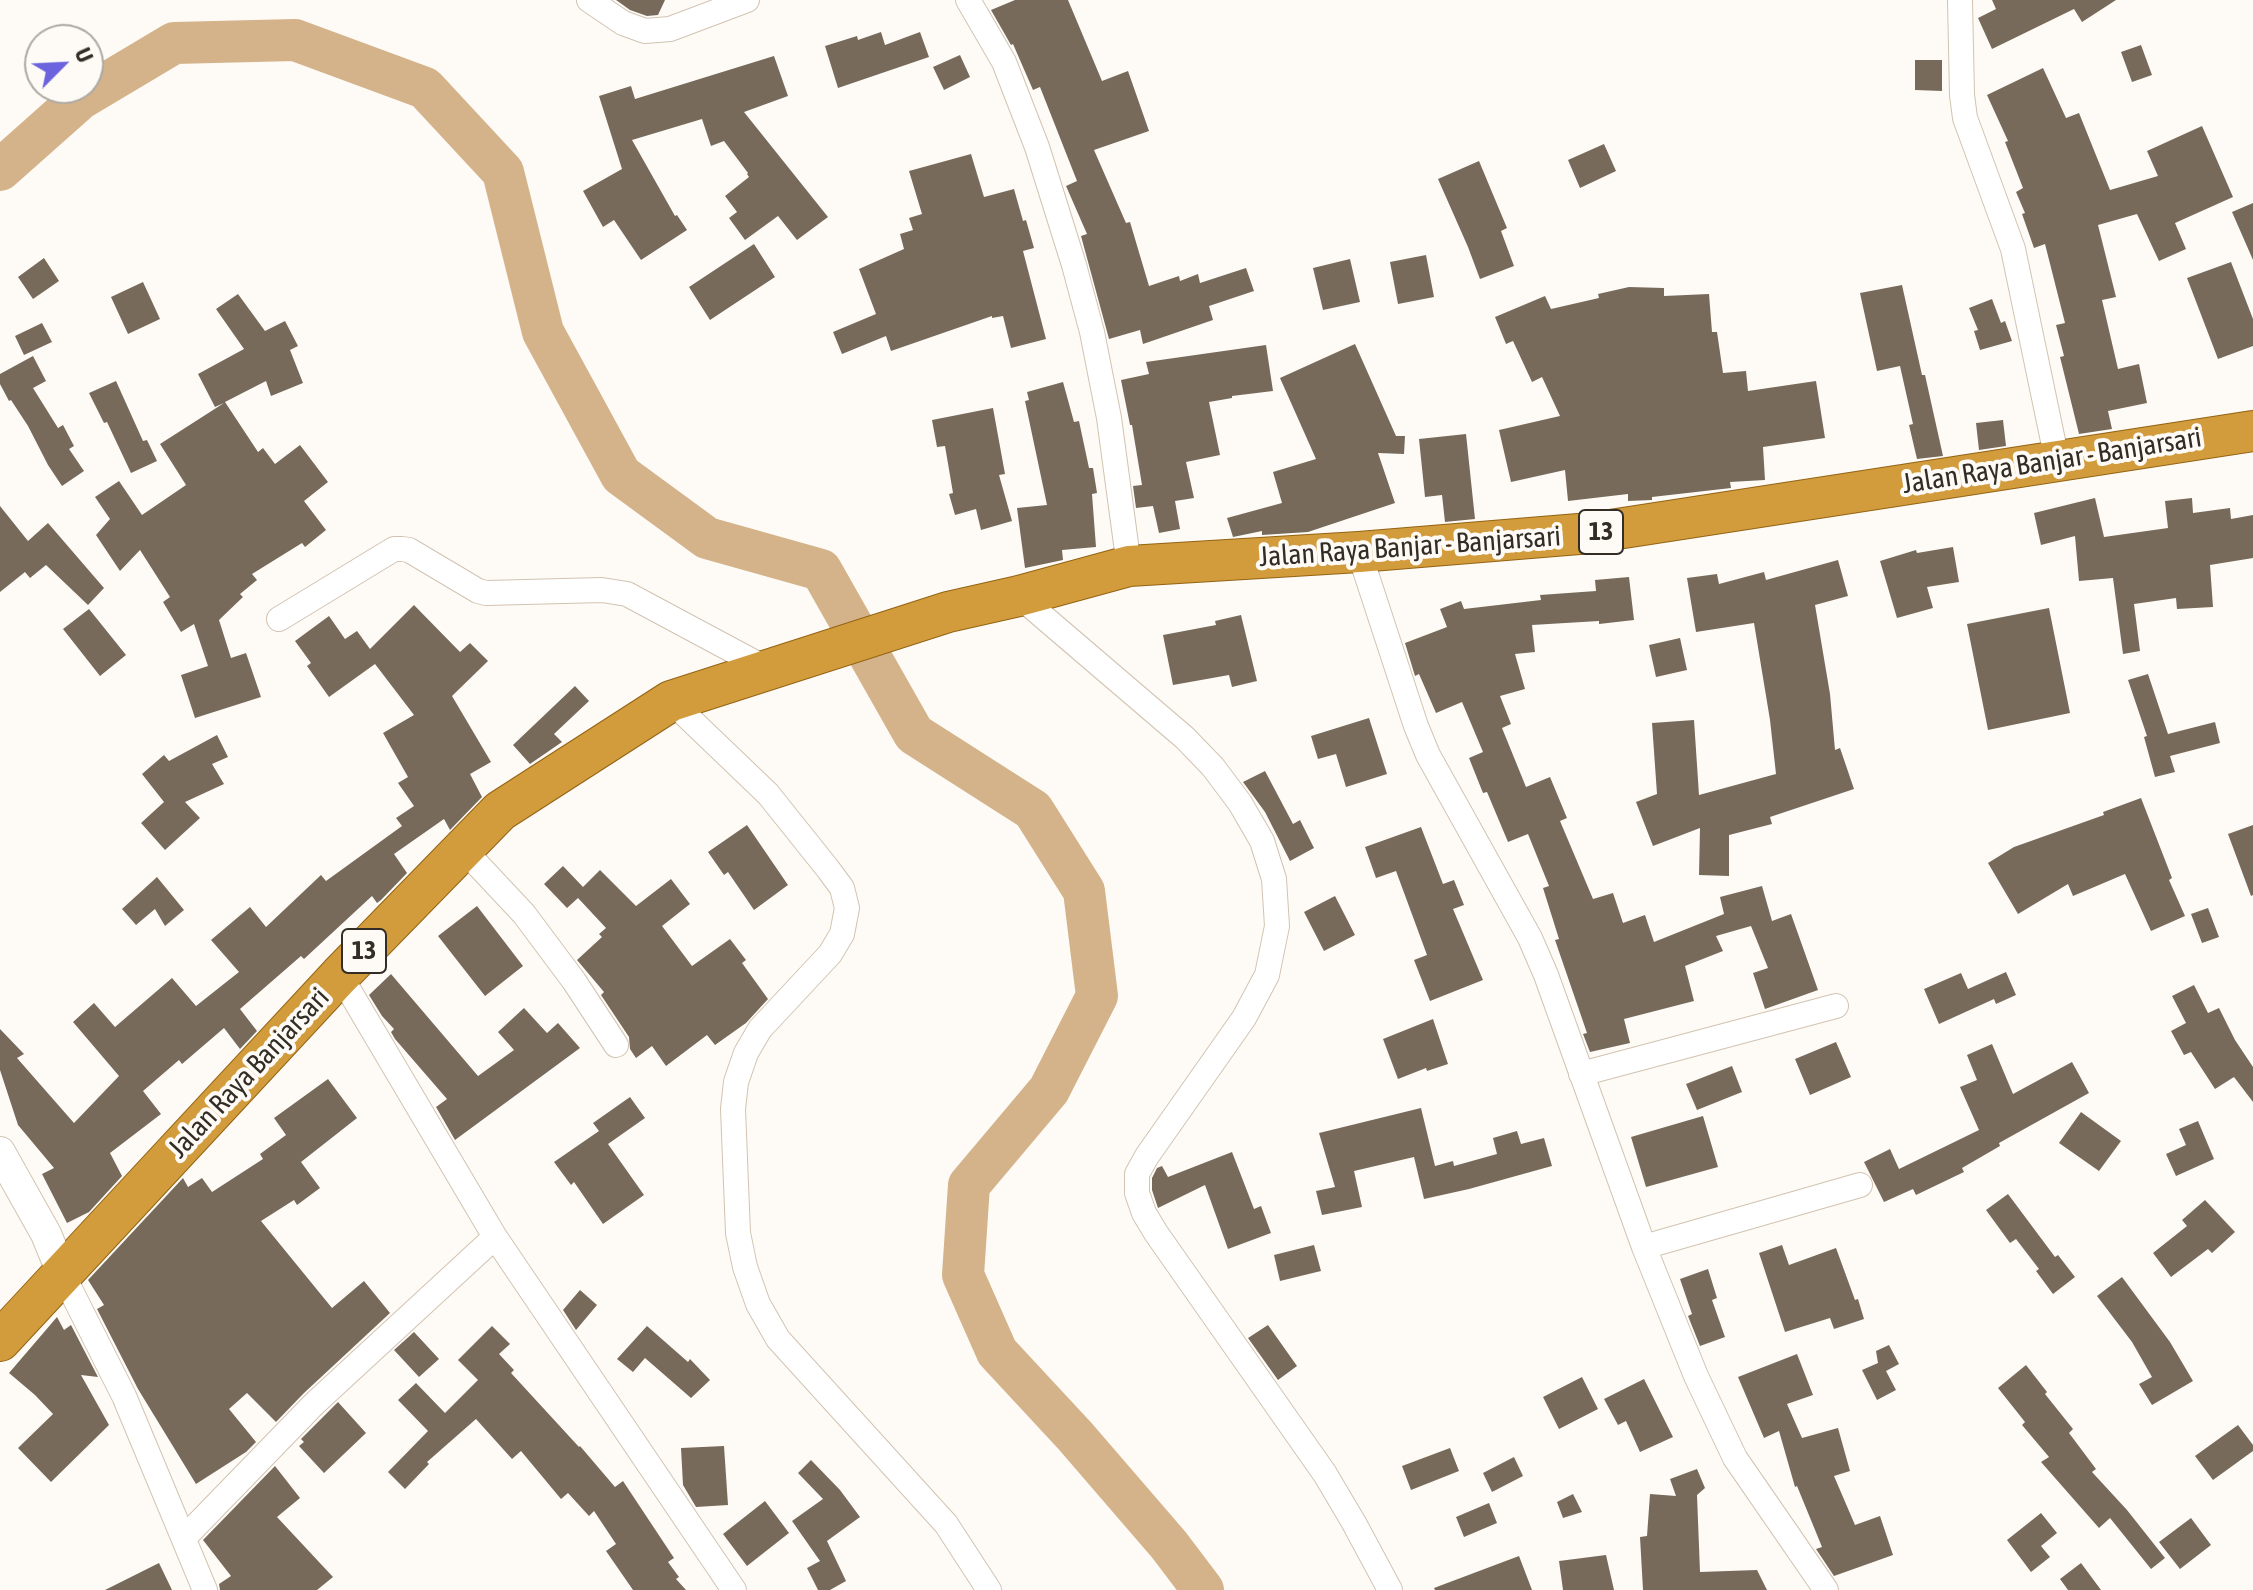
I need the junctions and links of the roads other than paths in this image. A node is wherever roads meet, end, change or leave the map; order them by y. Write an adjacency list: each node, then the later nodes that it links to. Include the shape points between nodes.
1 (589, 0): 2 (street, via 645,31 670,29)
2 (747, 0)
3 (968, 0): 8 (street, via 1004,62 1074,265 1109,418)
4 (1960, 0): 6 (street, via 1965,118 2013,249)
5 (2253, 431): 6 (highway, Jalan Raya Banjar - Banjarsari / 13)
6 (2057, 460): 7 (highway, Jalan Raya Banjar - Banjarsari / 13, via 1591,533)
7 (1359, 552): 8 (highway, Jalan Raya Banjar - Banjarsari / 13); 17 (street, via 1422,740 1530,938)
8 (1129, 566): 9 (highway, Jalan Raya Banjar - Banjarsari / 13)
9 (1019, 596): 11 (highway, Jalan Raya Banjar - Banjarsari / 13, via 948,612); 28 (street, via 1185,738 1240,803 1262,841 1274,879 1277,926 1267,975 1244,1018 1147,1156 1137,1174 1137,1193 1156,1233 1325,1474)
10 (279, 619): 11 (street, via 402,549 486,593 627,594)
11 (784, 664): 12 (highway, Jalan Raya Banjarsari / 13)
12 (671, 701): 13 (highway, Jalan Raya Banjarsari / 13, via 500,811); 27 (street, via 768,794 842,888 847,908 842,934 830,954 760,1029 736,1082 738,1233 749,1280 778,1339 946,1524)
13 (463, 849): 14 (highway, Jalan Raya Banjarsari / 13); 16 (street, via 524,914)
14 (340, 975): 20 (street); 22 (highway, Jalan Raya Banjarsari / 13)
15 (1836, 1006): 17 (street)
16 (616, 1045)
17 (1581, 1074): 21 (street)
18 (0, 1152): 22 (street)
19 (1860, 1185): 21 (street)
20 (495, 1237): 24 (street, via 314,1404); 26 (street)
21 (1644, 1247): 29 (street, via 1735,1458)
22 (63, 1275): 23 (highway, Jalan Raya Banjarsari / 13); 24 (street, via 124,1396)
23 (0, 1341)
24 (184, 1538): 25 (street)
25 (205, 1590)
26 (734, 1590)
27 (989, 1590)
28 (1390, 1590)
29 (1826, 1590)

